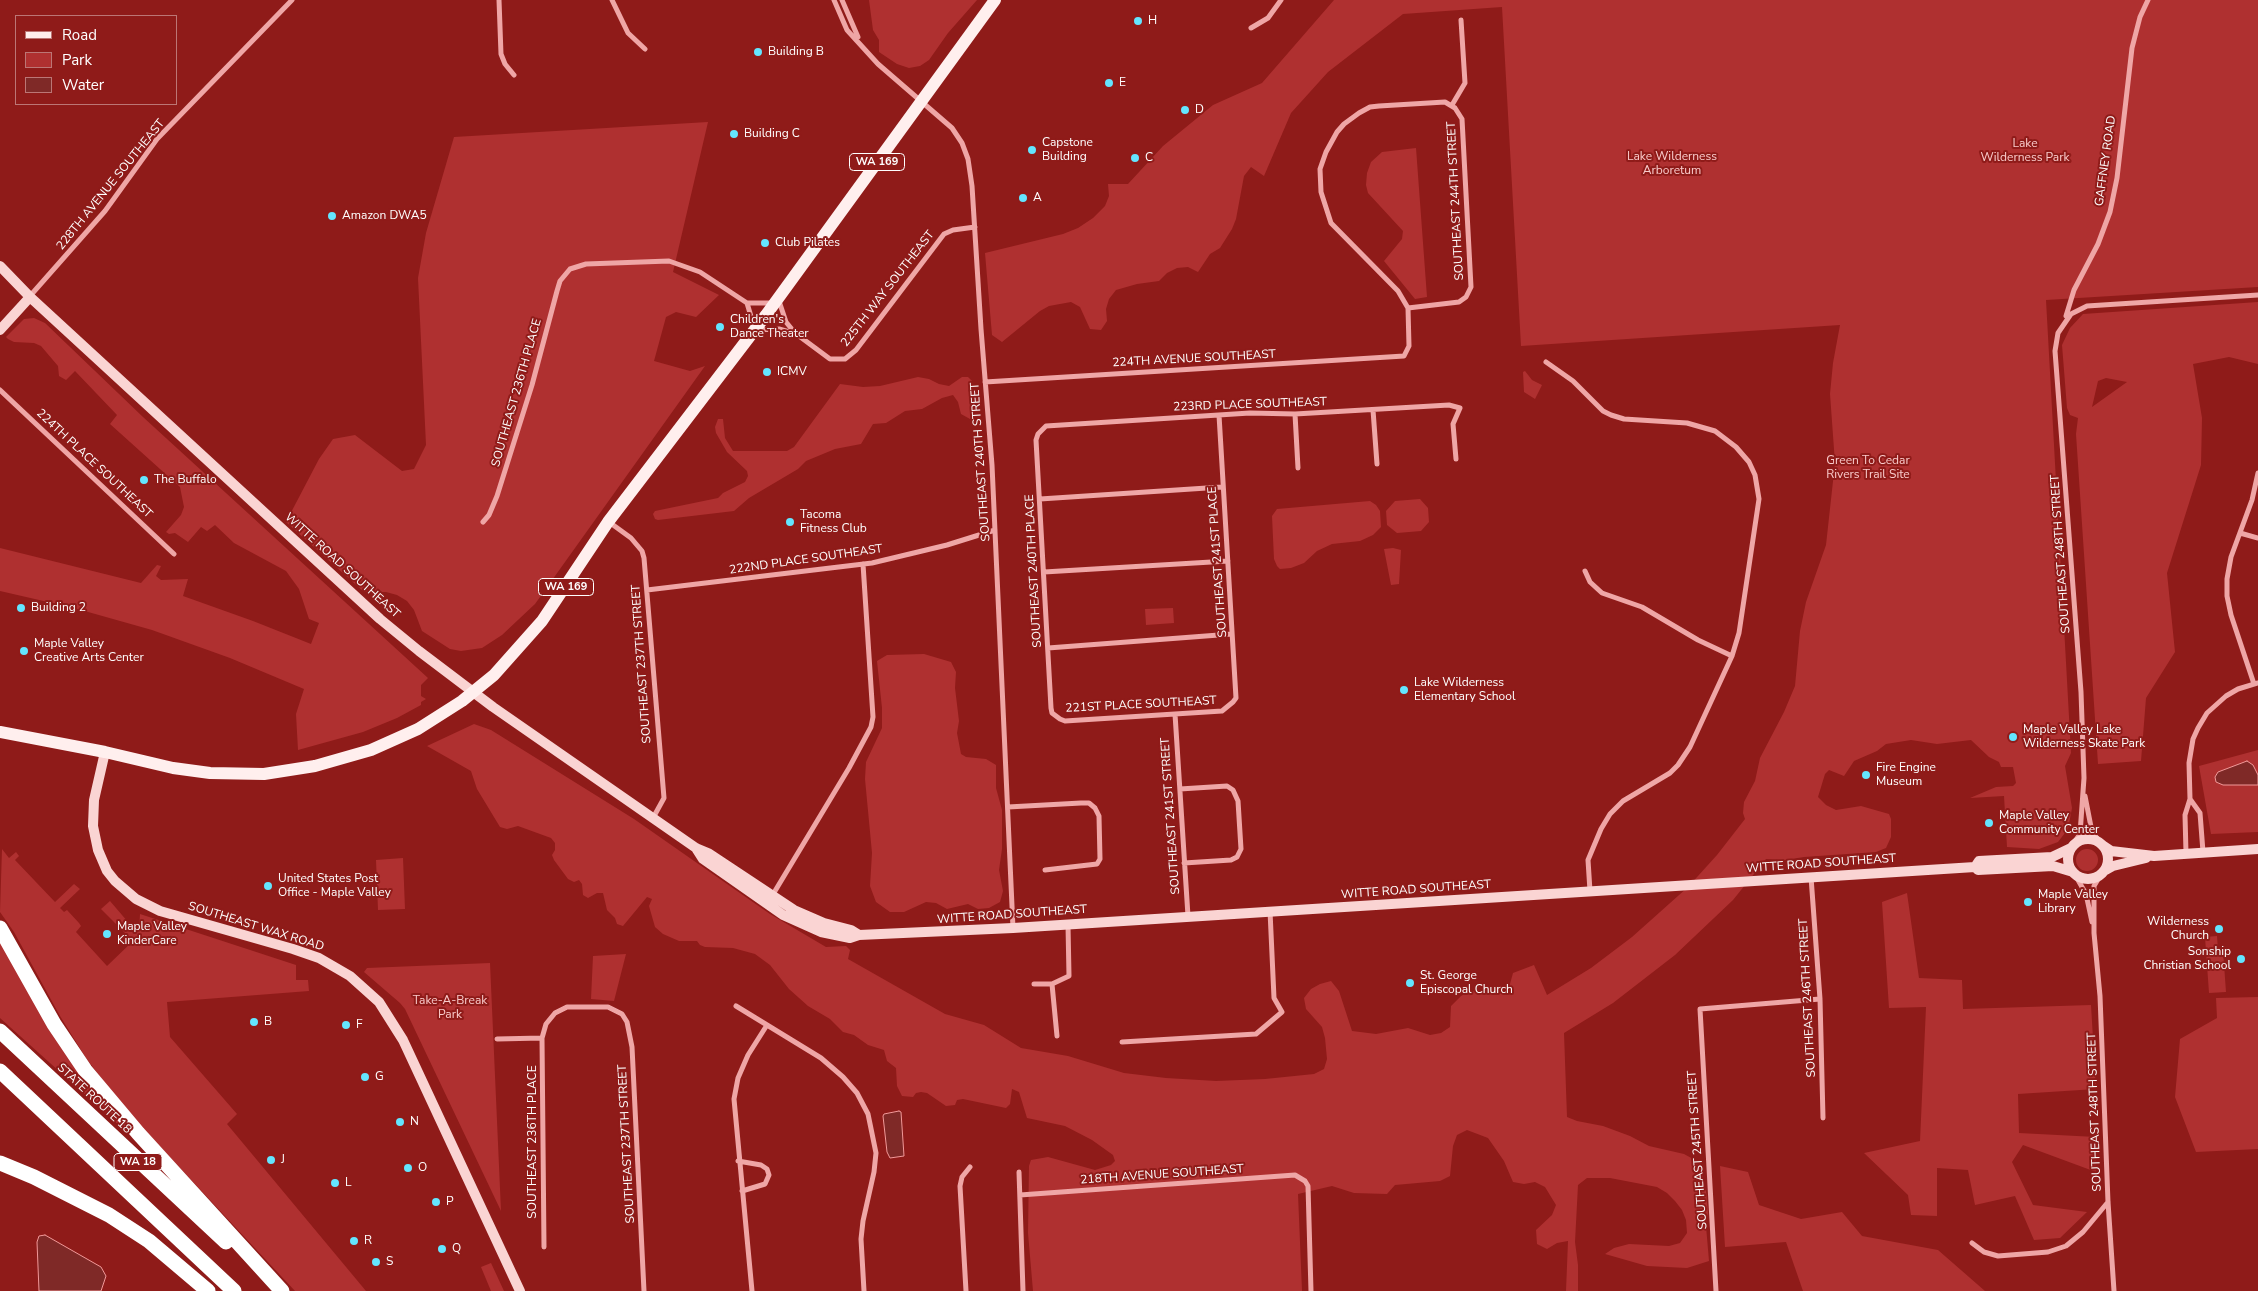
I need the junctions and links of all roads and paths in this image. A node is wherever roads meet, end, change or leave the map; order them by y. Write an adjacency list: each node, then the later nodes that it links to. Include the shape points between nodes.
1 (292, 0): 19 (street, 228TH AVENUE SOUTHEAST, via 157,139 105,211)
2 (499, 0): 13 (street, via 501,54)
3 (612, 0): 12 (street, via 628,34)
4 (834, 0): 11 (street, SOUTHEAST 240TH STREET, via 847,30)
5 (842, 0): 11 (street, SOUTHEAST 240TH STREET)
6 (995, 0): 14 (main road, WA 169)
7 (1281, 0): 10 (street, via 1268,18)
8 (2148, 0): 23 (street, GAFFNEY ROAD, via 2132,48 2110,212 2102,236 2074,290)
9 (1460, 20): 15 (street, SOUTHEAST 244TH STREET, via 1465,83)
10 (1251, 28)
11 (859, 40): 14 (street, SOUTHEAST 240TH STREET, via 878,64)
12 (646, 49)
13 (514, 75)
14 (921, 103): 16 (street, SOUTHEAST 240TH STREET, via 952,128 966,151); 20 (main road, WA 169)
15 (1452, 105): 22 (street, SOUTHEAST 244TH STREET, via 1462,119 1471,287 1459,302); 22 (street, via 1440,102 1370,107 1351,118 1337,132 1320,169 1321,192 1331,222 1398,291)
16 (975, 227): 26 (street, 225TH WAY SOUTHEAST, via 944,234 849,356 842,360 830,359); 28 (street, SOUTHEAST 240TH STREET)
17 (0, 266): 19 (street, WITTE ROAD SOUTHEAST)
18 (2258, 295): 23 (street, via 2087,306 2075,310)
19 (30, 297): 24 (street); 55 (street, WITTE ROAD SOUTHEAST, via 380,619)
20 (776, 301): 21 (street); 25 (main road, WA 169); 26 (street)
21 (747, 303): 25 (street); 40 (street, SOUTHEAST 236TH PLACE, via 700,272 669,261 586,264 570,269 560,281 497,496)
22 (1408, 308): 28 (street, 224TH AVENUE SOUTHEAST, via 1410,346 1404,356)
23 (2065, 319): 61 (street, SOUTHEAST 248TH STREET, via 2058,333 2055,351 2080,682)
24 (0, 330)
25 (755, 330): 26 (street, via 779,328); 41 (main road, WA 169)
26 (795, 333)
27 (1546, 362): 53 (street, via 1611,415 1624,419 1688,423 1715,431 1749,462 1759,499 1739,633)
28 (985, 382): 42 (street, SOUTHEAST 240TH STREET)
29 (0, 390): 45 (street, 224TH PLACE SOUTHEAST)
30 (1373, 410): 31 (street, 223RD PLACE SOUTHEAST); 34 (street, 223RD PLACE SOUTHEAST, via 1440,404 1460,408 1453,424); 35 (street)
31 (1295, 414): 32 (street, 223RD PLACE SOUTHEAST); 36 (street)
32 (1219, 415): 33 (street, 223RD PLACE SOUTHEAST, via 1051,424); 38 (street, SOUTHEAST 241ST PLACE)
33 (1041, 430): 39 (street, SOUTHEAST 240TH PLACE, via 1036,440)
34 (1456, 459)
35 (1377, 464)
36 (1298, 468)
37 (2258, 473): 43 (street)
38 (1222, 487): 39 (street); 46 (street, SOUTHEAST 241ST PLACE)
39 (1040, 498): 49 (street, SOUTHEAST 240TH PLACE)
40 (483, 522)
41 (608, 522): 50 (street, SOUTHEAST 237TH STREET, via 631,538 642,551); 55 (main road, WA 169, via 542,621 512,656)
42 (995, 530): 47 (street, 222ND PLACE SOUTHEAST, via 947,545); 64 (street, SOUTHEAST 240TH STREET)
43 (2240, 533): 44 (street); 54 (street, via 2230,557 2227,596)
44 (2258, 538)
45 (174, 554)
46 (1228, 561): 49 (street); 51 (street, SOUTHEAST 241ST PLACE)
47 (863, 564): 50 (street, 222ND PLACE SOUTHEAST); 81 (street, via 871,727)
48 (1585, 571): 53 (street, via 1590,582 1602,593 1642,606 1698,640)
49 (1044, 572): 52 (street, SOUTHEAST 240TH PLACE)
50 (647, 590): 65 (street, SOUTHEAST 237TH STREET, via 664,798)
51 (1232, 634): 52 (street); 56 (street, SOUTHEAST 241ST PLACE, via 1236,698)
52 (1048, 648): 57 (street, SOUTHEAST 240TH PLACE)
53 (1732, 656): 80 (street, via 1690,747 1678,765 1624,801 1601,828 1588,860)
54 (2256, 684): 63 (street, via 2226,696 2207,713 2198,728 2189,763)
55 (473, 692): 60 (main road, WA 169, via 418,729 371,750 329,763 282,772 210,773 172,768); 65 (street, WITTE ROAD SOUTHEAST)
56 (1231, 706): 58 (street, 221ST PLACE SOUTHEAST, via 1222,711)
57 (1052, 712): 58 (street, 221ST PLACE SOUTHEAST, via 1065,721)
58 (1175, 714): 62 (street, SOUTHEAST 241ST STREET)
59 (0, 732): 60 (main road, WA 169)
60 (105, 752): 113 (street, SOUTHEAST WAX ROAD, via 94,800 93,826 98,850 114,881 136,899 160,911 319,958 350,976 381,1004 403,1040)
61 (2084, 788): 66 (street, SOUTHEAST 248TH STREET, via 2090,825 2094,837); 67 (street, SOUTHEAST 248TH STREET, via 2080,834)
62 (1180, 789): 73 (street, SOUTHEAST 241ST STREET); 73 (street, via 1227,786 1233,790 1238,801 1241,849 1231,860)
63 (2190, 799): 70 (street, via 2200,813); 71 (street, via 2185,815)
64 (1008, 807): 75 (street, via 1089,803 1095,808 1100,859 1097,864); 86 (street, SOUTHEAST 240TH STREET)
65 (653, 818): 68 (street, WITTE ROAD SOUTHEAST)
66 (2102, 844): 67 (street, via 2089,838); 72 (street, via 2111,851); 76 (street, via 2108,860)
67 (2072, 847): 74 (street, WITTE ROAD SOUTHEAST, via 2052,857 1979,861); 77 (street, via 2068,860)
68 (696, 848): 78 (street, WITTE ROAD SOUTHEAST, via 703,859); 81 (street, WITTE ROAD SOUTHEAST, via 708,852)
69 (2258, 849): 70 (street)
70 (2202, 852): 71 (street)
71 (2186, 853): 72 (street)
72 (2154, 856): 76 (street)
73 (1184, 863): 83 (street, SOUTHEAST 241ST STREET)
74 (1975, 867): 77 (street, WITTE ROAD SOUTHEAST, via 1978,870 2052,866); 79 (street, WITTE ROAD SOUTHEAST)
75 (1045, 870)
76 (2104, 871): 77 (street, via 2087,879); 87 (street, SOUTHEAST 248TH STREET, via 2094,886)
77 (2073, 873): 87 (street, SOUTHEAST 248TH STREET, via 2086,894)
78 (726, 876): 81 (street, via 734,877 760,894); 88 (street, WITTE ROAD SOUTHEAST, via 802,924 836,936 850,938)
79 (1812, 877): 80 (street, WITTE ROAD SOUTHEAST); 91 (street, SOUTHEAST 246TH STREET)
80 (1590, 891): 82 (street, WITTE ROAD SOUTHEAST)
81 (772, 896): 88 (street, WITTE ROAD SOUTHEAST, via 805,915)
82 (1270, 911): 83 (street, WITTE ROAD SOUTHEAST); 98 (street, via 1274,998 1282,1012 1256,1034)
83 (1188, 916): 84 (street, WITTE ROAD SOUTHEAST)
84 (1068, 924): 86 (street, WITTE ROAD SOUTHEAST); 90 (street, via 1069,976)
85 (0, 928): 112 (highway, via 54,1024 85,1070)
86 (1013, 928): 88 (street, WITTE ROAD SOUTHEAST)
87 (2094, 933): 107 (street, SOUTHEAST 248TH STREET, via 2100,996)
88 (859, 935)
89 (1034, 984): 90 (street)
90 (1052, 984): 95 (street)
91 (1820, 999): 100 (street, SOUTHEAST 246TH STREET); 120 (street, SOUTHEAST 245TH STREET, via 1700,1009)
92 (736, 1006): 93 (street)
93 (767, 1025): 101 (street, via 738,1078 734,1099); 116 (street, via 821,1058 843,1077 857,1093 868,1114 876,1153 861,1239)
94 (0, 1031): 112 (highway, STATE ROUTE 18 / WA 18)
95 (1057, 1036)
96 (542, 1038): 97 (street); 109 (street, SOUTHEAST 236TH PLACE); 114 (street, SOUTHEAST 237TH STREET, via 546,1024 555,1013 567,1007 608,1007 622,1014 627,1022 632,1047)
97 (497, 1039)
98 (1122, 1042)
99 (0, 1071): 111 (highway, WA 18)
100 (1823, 1118)
101 (738, 1161): 105 (street); 105 (street, via 761,1165 768,1175 765,1184)
102 (2, 1165): 110 (highway, via 109,1215 171,1258)
103 (970, 1167): 117 (street, via 960,1186)
104 (1019, 1172): 106 (street)
105 (742, 1191): 115 (street)
106 (1020, 1195): 118 (street); 119 (street, 218TH AVENUE SOUTHEAST, via 1295,1175 1308,1186)
107 (2108, 1202): 108 (street, via 2083,1232 2066,1246 2048,1252 1998,1256 1984,1252); 121 (street, SOUTHEAST 248TH STREET)
108 (1972, 1243)
109 (544, 1247)
110 (208, 1291)
111 (234, 1291)
112 (280, 1291)
113 (520, 1291)
114 (644, 1291)
115 (752, 1291)
116 (864, 1291)
117 (966, 1291)
118 (1023, 1291)
119 (1311, 1291)
120 (1716, 1291)
121 (2114, 1291)

